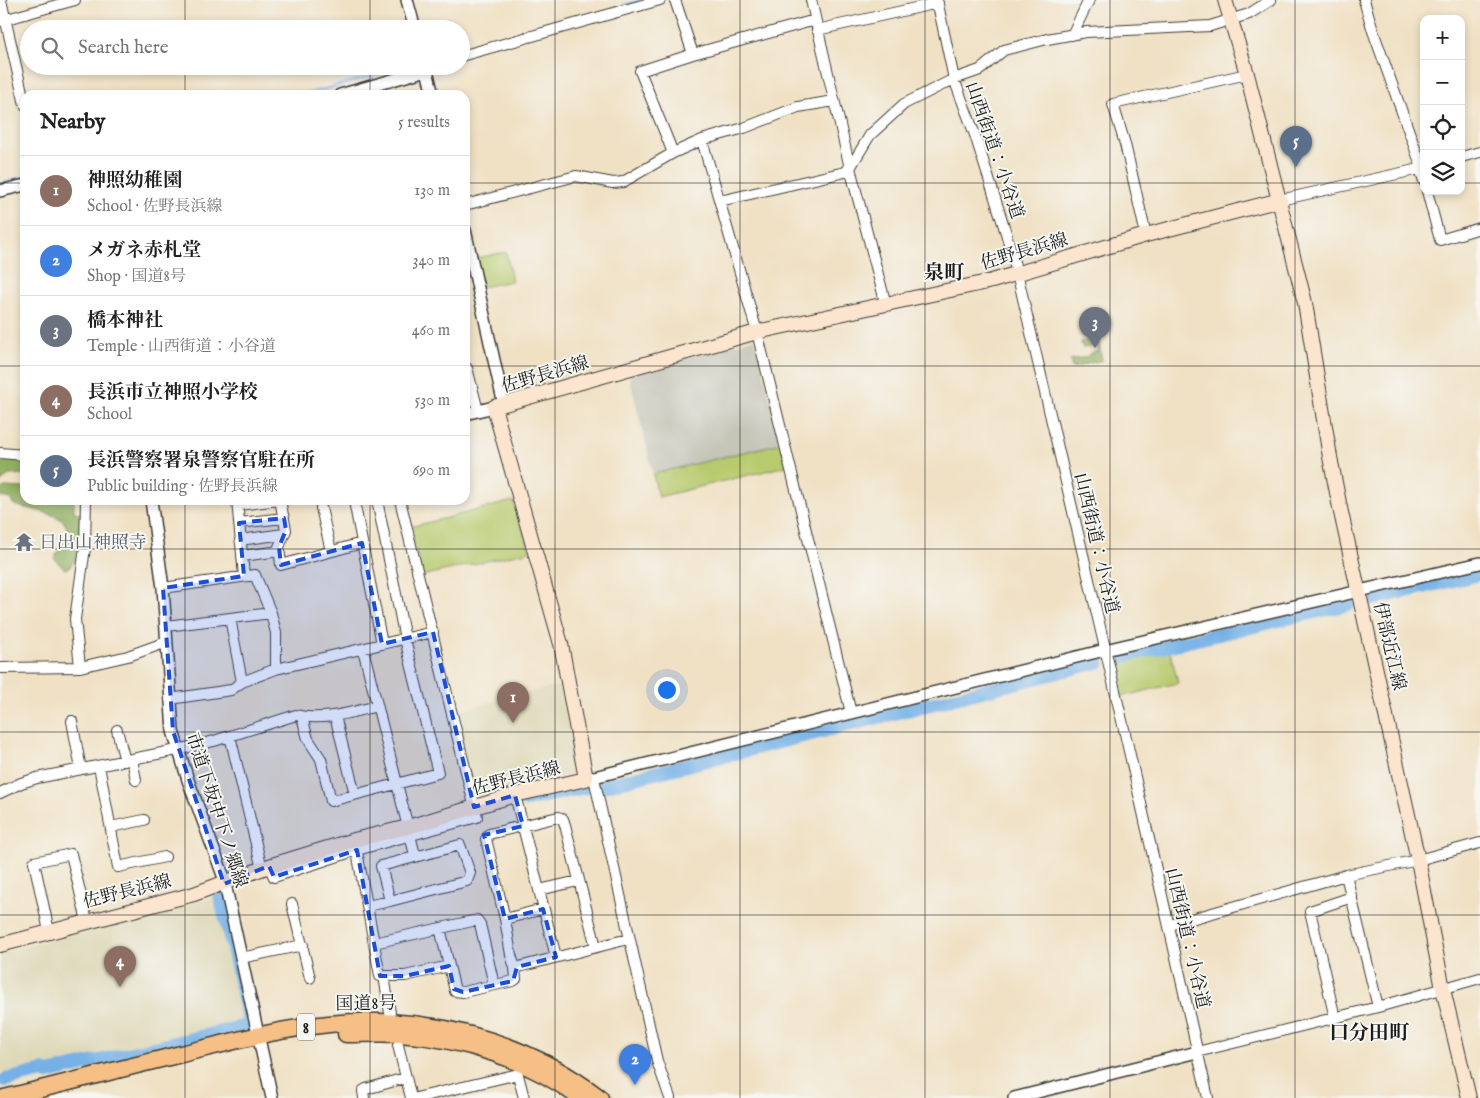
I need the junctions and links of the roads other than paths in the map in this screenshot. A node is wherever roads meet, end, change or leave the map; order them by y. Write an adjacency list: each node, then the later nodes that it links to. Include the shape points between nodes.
1 (1, 0): 14 (street)
2 (75, 0): 14 (street)
3 (407, 0): 12 (street)
4 (660, 0): 17 (street)
5 (675, 0): 18 (street)
6 (811, 0): 15 (street)
7 (1089, 0): 16 (street)
8 (1225, 0): 13 (main road)
9 (1271, 0): 13 (street, via 1249,14)
10 (1364, 0): 31 (street)
11 (937, 2): 15 (street); 22 (street, 山西街道：小谷道)
12 (413, 20)
13 (1231, 20): 16 (street, via 1210,26); 19 (main road)
14 (3, 21): 23 (street)
15 (816, 25): 18 (street); 26 (street)
16 (1072, 35): 22 (street, via 1004,50 980,70)
17 (470, 53)
18 (693, 54): 29 (street, via 640,71)
19 (1247, 74): 37 (main road); 41 (street, via 1113,104)
20 (404, 75): 24 (street)
21 (429, 75): 25 (street)
22 (954, 79): 32 (street, via 904,104 870,135); 43 (street, 山西街道：小谷道)
23 (21, 90)
24 (356, 90)
25 (432, 90)
26 (834, 101): 27 (street, via 798,107); 32 (street)
27 (702, 140): 29 (street); 38 (street)
28 (1480, 152): 30 (street)
29 (673, 153): 39 (street, via 623,182 576,176)
30 (1465, 156)
31 (1420, 162)
32 (850, 168): 38 (street, via 845,172); 44 (street)
33 (1420, 168): 37 (street)
34 (20, 186): 35 (street)
35 (0, 192)
36 (1428, 195): 40 (street, via 1440,240)
37 (1280, 200): 41 (main road, 佐野長浜線); 71 (main road, 伊部近江線, via 1305,303 1330,457)
38 (720, 201): 45 (street)
39 (470, 204)
40 (1480, 228)
41 (1146, 235): 43 (main road, 佐野長浜線)
42 (470, 256): 47 (street)
43 (1017, 273): 44 (main road, 佐野長浜線); 80 (street, 山西街道：小谷道)
44 (886, 305): 45 (main road, 佐野長浜線)
45 (757, 332): 47 (main road, 佐野長浜線); 87 (street)
46 (470, 392): 48 (street)
47 (499, 406): 48 (street); 97 (main road, 佐野長浜線, via 561,644)
48 (478, 411): 49 (street)
49 (470, 413)
50 (0, 453): 51 (street)
51 (20, 455)
52 (86, 505): 81 (street, via 85,548 75,619)
53 (152, 505): 70 (street, 市道下坂中下ノ郷線)
54 (237, 505): 61 (street)
55 (281, 505): 60 (street)
56 (355, 505): 64 (street)
57 (378, 505): 76 (street)
58 (401, 505): 75 (street)
59 (321, 508): 66 (street)
60 (284, 518): 61 (street); 62 (street)
61 (239, 523): 63 (street)
62 (284, 534): 63 (street); 65 (street)
63 (240, 540): 67 (street)
64 (362, 543): 66 (street); 78 (street)
65 (280, 551): 66 (street, via 281,565); 67 (street)
66 (331, 551)
67 (242, 556): 69 (street)
68 (1480, 563): 71 (street)
69 (244, 576): 70 (street); 72 (street, via 255,575)
70 (163, 588): 74 (street, 市道下坂中下ノ郷線)
71 (1358, 591): 80 (street); 112 (main road, 伊部近江線)
72 (271, 613): 73 (street); 83 (street, via 276,633)
73 (230, 618): 74 (street); 84 (street)
74 (166, 626): 77 (street, 市道下坂中下ノ郷線)
75 (433, 632): 76 (street); 103 (street)
76 (405, 639): 78 (street); 99 (street, via 438,773)
77 (167, 642): 81 (street, via 128,656); 85 (street, 市道下坂中下ノ郷線)
78 (382, 644): 79 (street)
79 (363, 649): 83 (street); 86 (street)
80 (1105, 650): 87 (street); 125 (street, 山西街道：小谷道)
81 (80, 667): 82 (street)
82 (0, 668)
83 (276, 669): 84 (street)
84 (242, 682): 85 (street, via 231,690)
85 (170, 699): 93 (street, 市道下坂中下ノ郷線)
86 (377, 706): 88 (street); 99 (street)
87 (852, 712): 97 (street)
88 (335, 716): 89 (street); 101 (street)
89 (302, 717): 92 (street, via 296,715); 101 (street, via 308,739 321,759 331,801)
90 (72, 721): 96 (street)
91 (117, 730): 94 (street)
92 (230, 736): 93 (street); 113 (street)
93 (177, 750): 94 (street); 116 (street, 市道下坂中下ノ郷線)
94 (128, 760): 95 (street); 98 (street)
95 (100, 766): 96 (street); 106 (street)
96 (81, 769): 100 (street, via 37,778)
97 (590, 778): 102 (main road, 佐野長浜線); 128 (street)
98 (136, 780)
99 (396, 784): 101 (street); 107 (street)
100 (0, 793)
101 (355, 794)
102 (514, 795): 103 (main road, 佐野長浜線); 105 (street)
103 (475, 811): 107 (main road, 佐野長浜線)
104 (144, 820): 106 (street)
105 (523, 826): 115 (street, via 558,817 563,819); 117 (street); 123 (street, via 490,834 486,839)
106 (111, 827): 111 (street, via 118,868)
107 (409, 831): 109 (main road, 佐野長浜線); 110 (street)
108 (1480, 843): 112 (street)
109 (356, 845): 113 (main road, 佐野長浜線); 121 (street)
110 (415, 855): 119 (street, via 381,866); 119 (street, via 460,845 469,879)
111 (165, 857)
112 (1418, 860): 114 (street); 141 (main road, 伊部近江線)
113 (269, 869): 116 (main road, 佐野長浜線, via 237,877)
114 (1346, 875): 118 (street); 125 (street)
115 (578, 881): 117 (street); 132 (street)
116 (224, 884): 124 (main road, 佐野長浜線); 134 (street, 市道下坂中下ノ郷線)
117 (539, 890): 122 (street)
118 (1352, 897): 142 (street); 144 (street, via 1310,911)
119 (390, 901): 121 (street)
120 (292, 904): 131 (street)
121 (368, 906): 129 (street)
122 (543, 909): 123 (street); 133 (street)
123 (505, 919): 136 (street)
124 (87, 921): 127 (main road, 佐野長浜線); 127 (street, via 71,854 34,862)
125 (1170, 924): 147 (street, 山西街道：小谷道)
126 (440, 928): 129 (street); 135 (street); 140 (street, via 477,920)
127 (49, 931): 130 (main road, 佐野長浜線)
128 (628, 939): 132 (street); 158 (street, via 657,1061)
129 (374, 943): 137 (street, via 380,976)
130 (0, 945)
131 (302, 945): 134 (street); 138 (street)
132 (596, 947): 133 (street)
133 (556, 957): 136 (street)
134 (241, 958): 145 (street, 市道下坂中下ノ郷線)
135 (448, 966): 137 (street, via 405,976); 140 (street, via 458,993)
136 (515, 968): 140 (street, via 516,979)
137 (384, 976): 143 (street)
138 (310, 978)
139 (1480, 978): 141 (street)
140 (494, 985)
141 (1443, 989): 142 (street); 161 (main road, 伊部近江線)
142 (1378, 1007): 144 (street)
143 (390, 1013)
144 (1335, 1018): 147 (street)
145 (260, 1040): 149 (highway, 国道8号 / 8); 150 (highway, 国道8号 / 8); 151 (street, 市道下坂中下ノ郷線); 156 (highway, 国道8号 / 8, via 399,1034 468,1045 543,1074); 157 (highway, 国道8号 / 8, via 329,1024 404,1022 437,1026 505,1045 540,1060)
146 (398, 1045): 148 (street)
147 (1197, 1052): 159 (street); 160 (street, 山西街道：小谷道)
148 (405, 1078): 152 (street, via 366,1088); 153 (street)
149 (4, 1098)
150 (45, 1098)
151 (272, 1098)
152 (364, 1098)
153 (411, 1098)
154 (416, 1098): 155 (street, via 514,1074 520,1079)
155 (523, 1098)
156 (580, 1098)
157 (600, 1098)
158 (670, 1098)
159 (1014, 1098)
160 (1208, 1098)
161 (1469, 1098)

